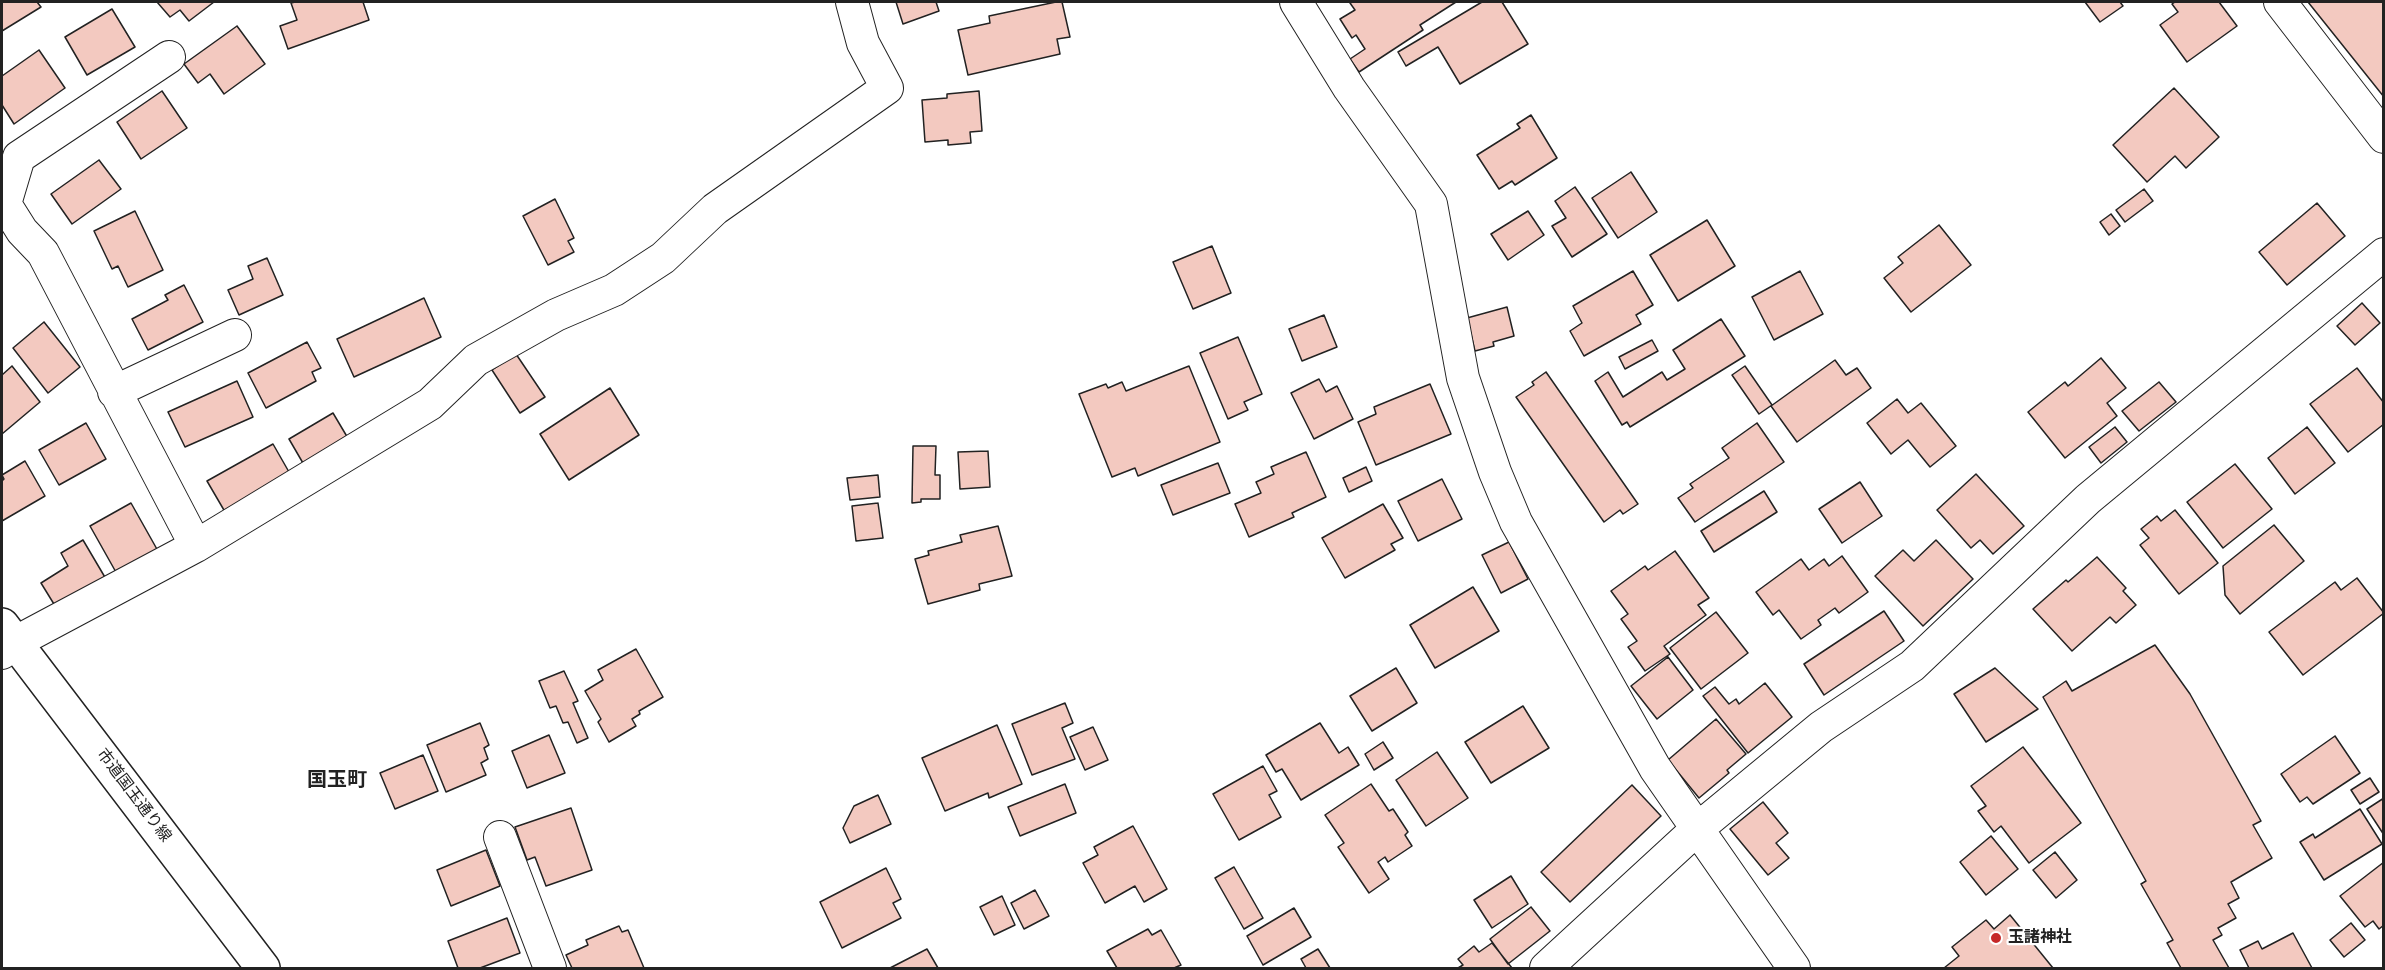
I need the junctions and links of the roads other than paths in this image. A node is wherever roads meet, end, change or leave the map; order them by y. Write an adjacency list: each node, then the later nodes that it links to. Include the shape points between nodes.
1 (852, 2): 9 (street, via 863,43 887,88 715,209 663,258 614,290 556,315 476,360 430,404)
2 (1296, 2): 11 (street, via 1348,88 1431,204 1463,378 1516,522 1655,768)
3 (2280, 2): 5 (street)
4 (169, 57): 8 (street, via 19,158 5,204 22,231 43,253)
5 (2384, 137)
6 (2384, 254): 11 (street, via 2088,499 1912,666 1821,728)
7 (235, 335): 8 (street)
8 (114, 392): 9 (street)
9 (196, 546): 10 (street)
10 (6, 640): 13 (street, 市道国玉通り線)
11 (1696, 830): 15 (street); 16 (street)
12 (500, 837): 14 (street)
13 (263, 969)
14 (550, 969)
15 (1546, 969)
16 (1794, 969)

